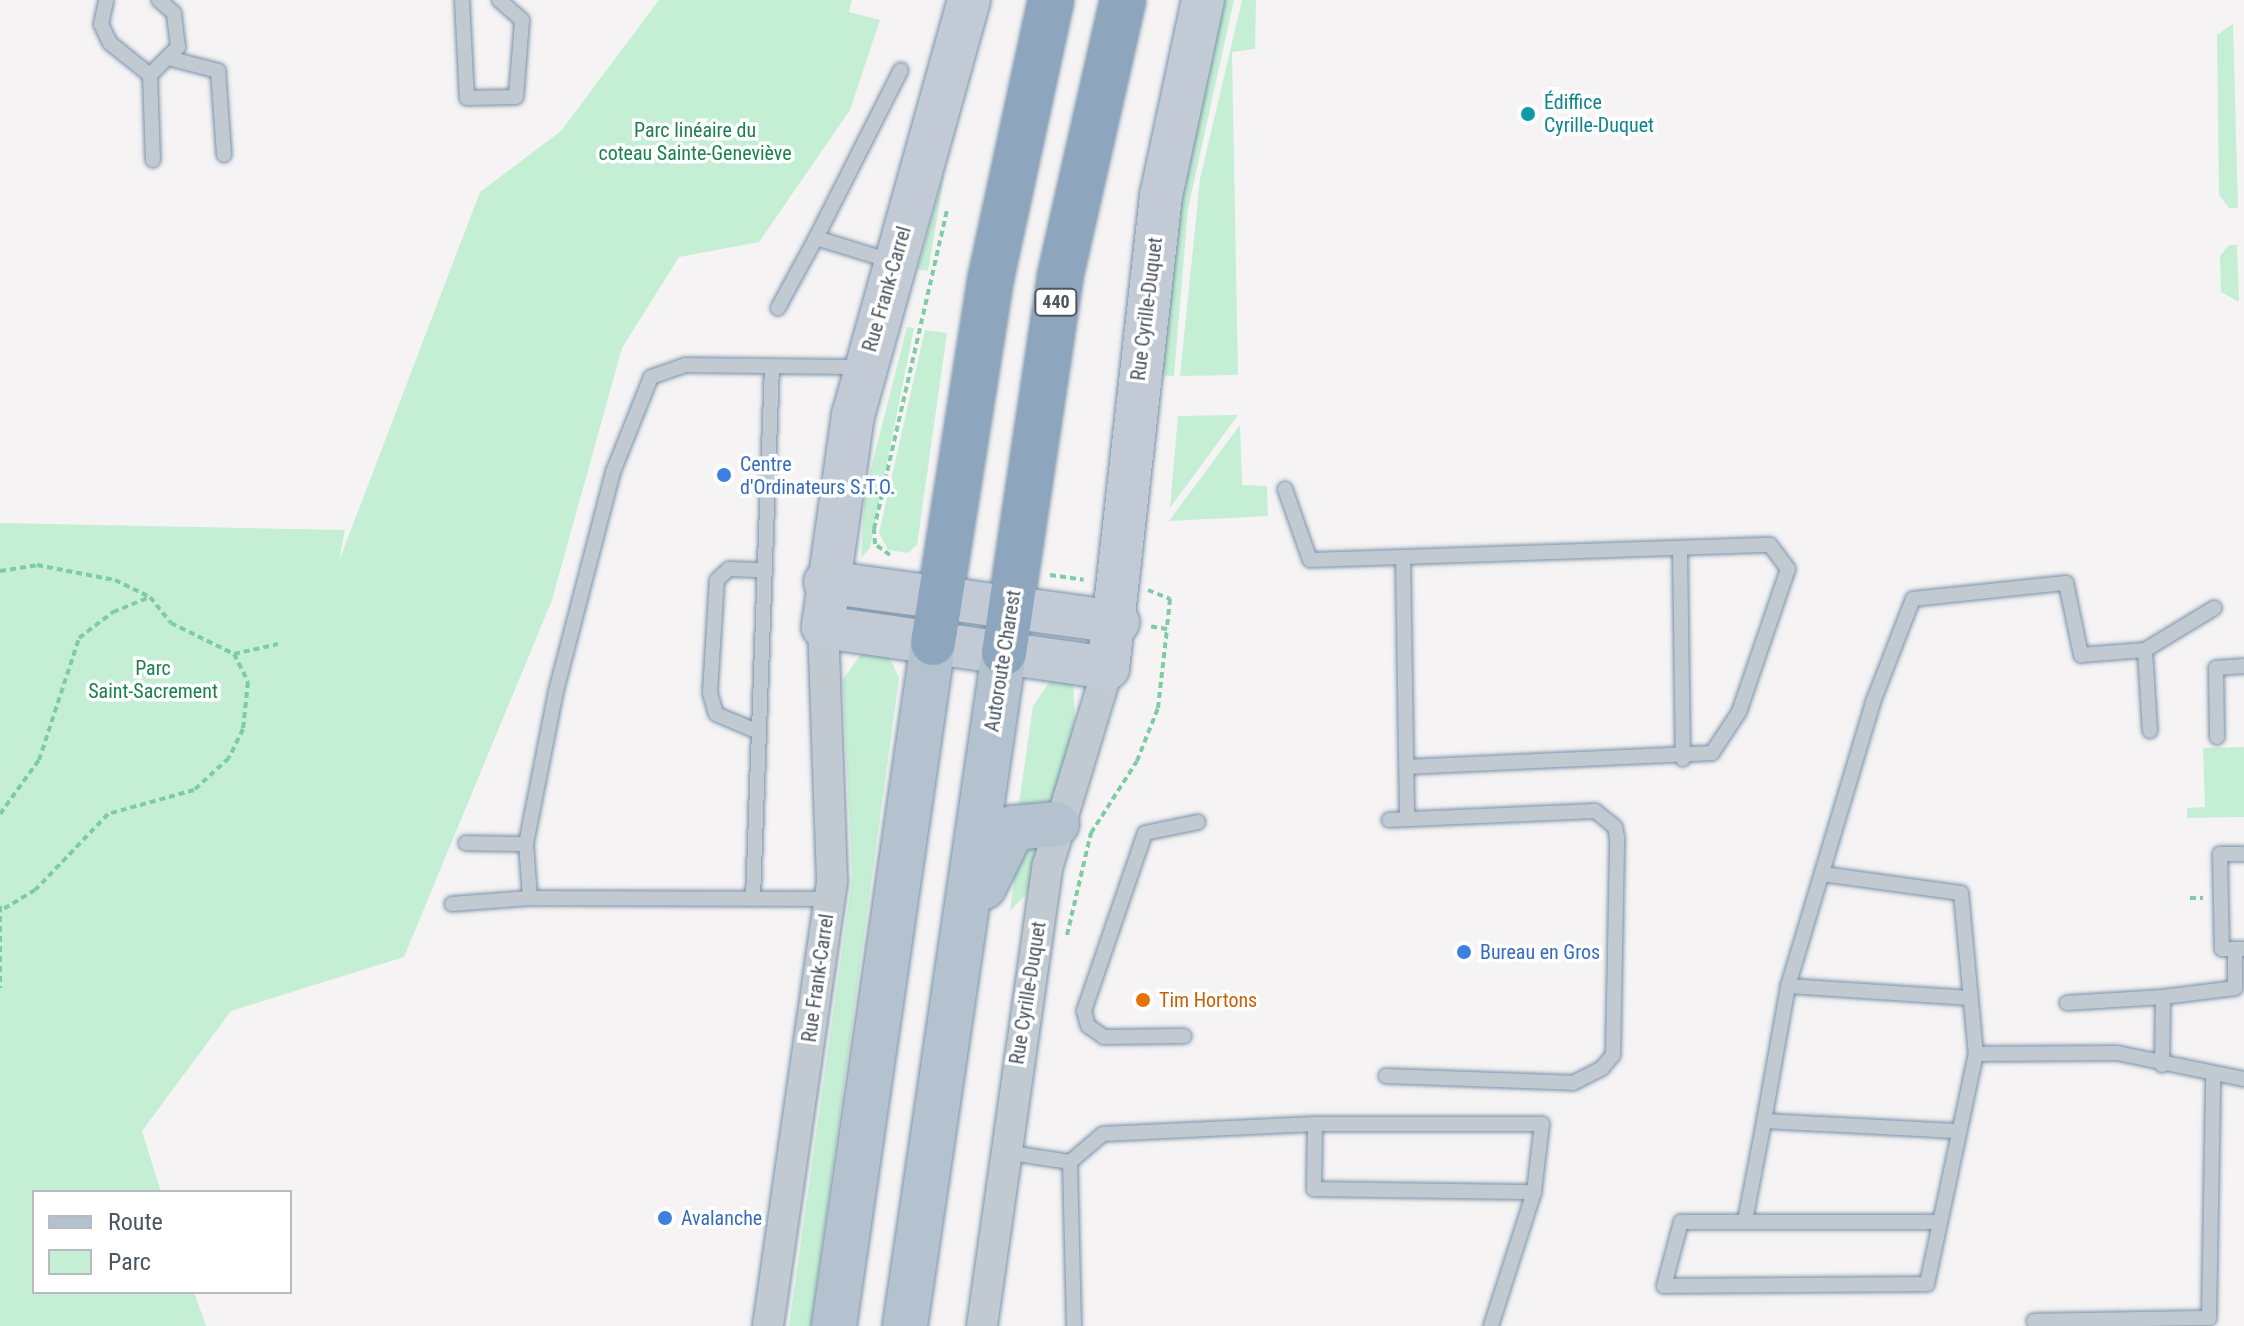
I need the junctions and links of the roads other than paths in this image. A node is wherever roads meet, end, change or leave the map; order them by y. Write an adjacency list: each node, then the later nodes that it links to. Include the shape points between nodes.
1 (107, 0): 11 (lane, via 101,24 110,43)
2 (159, 0): 9 (lane, via 174,13)
3 (462, 0): 4 (lane, via 467,98 516,97 522,20)
4 (499, 0)
5 (969, 0): 15 (street, Rue Frank-Carrel)
6 (1051, 0): 24 (highway, via 992,269)
7 (1123, 0): 25 (highway, Autoroute Charest / 440, via 1060,277)
8 (1203, 0): 27 (street, Rue Cyrille-Duquet, via 1161,196)
9 (172, 59): 11 (lane); 12 (lane, via 218,71)
10 (901, 70): 14 (lane)
11 (150, 75): 13 (lane)
12 (224, 155)
13 (153, 160)
14 (816, 238): 15 (lane); 16 (lane)
15 (894, 262): 18 (street, Rue Frank-Carrel)
16 (778, 308)
17 (772, 366): 18 (lane); 22 (lane); 44 (lane, via 663,369 639,395 556,691)
18 (865, 367): 23 (street, Rue Frank-Carrel)
19 (1285, 489): 21 (lane, via 1310,560)
20 (1680, 548): 21 (lane); 37 (lane); 37 (lane, via 1770,545 1788,569 1739,712 1712,753)
21 (1403, 557): 38 (lane)
22 (762, 570): 34 (lane); 34 (lane, via 729,569 717,580 710,693 716,714)
23 (825, 582): 24 (street); 28 (street, Rue Frank-Carrel)
24 (941, 599): 25 (street); 29 (highway)
25 (1011, 608): 27 (street); 31 (highway, Autoroute Charest / 440)
26 (2214, 608): 30 (lane)
27 (1118, 622): 33 (street, Rue Cyrille-Duquet)
28 (823, 627): 29 (street); 49 (street, Rue Frank-Carrel)
29 (933, 643): 31 (street); 73 (main road)
30 (2145, 650): 35 (lane); 46 (lane, via 2081,655 2066,583 1913,599)
31 (1004, 653): 33 (street); 52 (main road, Autoroute Charest)
32 (2244, 666): 36 (lane, via 2216,668)
33 (1108, 668): 42 (street, Rue Cyrille-Duquet)
34 (754, 730): 48 (lane)
35 (2150, 731)
36 (2217, 737)
37 (1683, 759): 38 (lane)
38 (1406, 767): 39 (lane)
39 (1407, 819): 40 (lane); 60 (lane, via 1595,811 1615,827 1613,1055 1573,1083)
40 (1389, 820)
41 (1198, 822): 57 (lane, via 1145,833 1084,1011 1088,1026 1104,1037)
42 (1057, 824): 52 (main road, via 1023,825 1005,836); 66 (street, Rue Cyrille-Duquet)
43 (466, 843): 44 (lane)
44 (526, 844): 47 (lane)
45 (2244, 854): 51 (lane, via 2220,854 2222,949)
46 (1822, 874): 53 (lane); 55 (lane, via 1961,893)
47 (530, 898): 48 (lane); 50 (lane)
48 (753, 899): 49 (lane)
49 (829, 899): 72 (street, Rue Frank-Carrel)
50 (452, 904)
51 (2240, 949): 54 (lane, via 2235,988)
52 (960, 954): 74 (main road, Autoroute Charest)
53 (1788, 986): 55 (lane); 63 (lane)
54 (2163, 997): 56 (lane); 59 (lane)
55 (1970, 998): 58 (lane)
56 (2067, 1003)
57 (1184, 1036)
58 (1976, 1054): 59 (lane, via 2117,1053); 65 (lane)
59 (2162, 1065): 61 (lane)
60 (1386, 1076)
61 (2213, 1077): 62 (lane); 71 (lane, via 2209,1318)
62 (2244, 1079)
63 (1764, 1121): 65 (lane); 69 (lane)
64 (1315, 1124): 67 (lane, via 1103,1134); 68 (lane, via 1314,1189); 68 (lane, via 1542,1124)
65 (1956, 1131): 70 (lane)
66 (1004, 1152): 67 (lane); 75 (street, Rue Cyrille-Duquet)
67 (1070, 1162): 76 (lane)
68 (1534, 1192): 77 (lane)
69 (1745, 1221): 70 (lane); 70 (lane, via 1681,1222 1664,1286 1927,1284)
70 (1939, 1222)
71 (2034, 1321)
72 (768, 1326)
73 (834, 1326)
74 (905, 1326)
75 (982, 1326)
76 (1074, 1326)
77 (1491, 1326)

